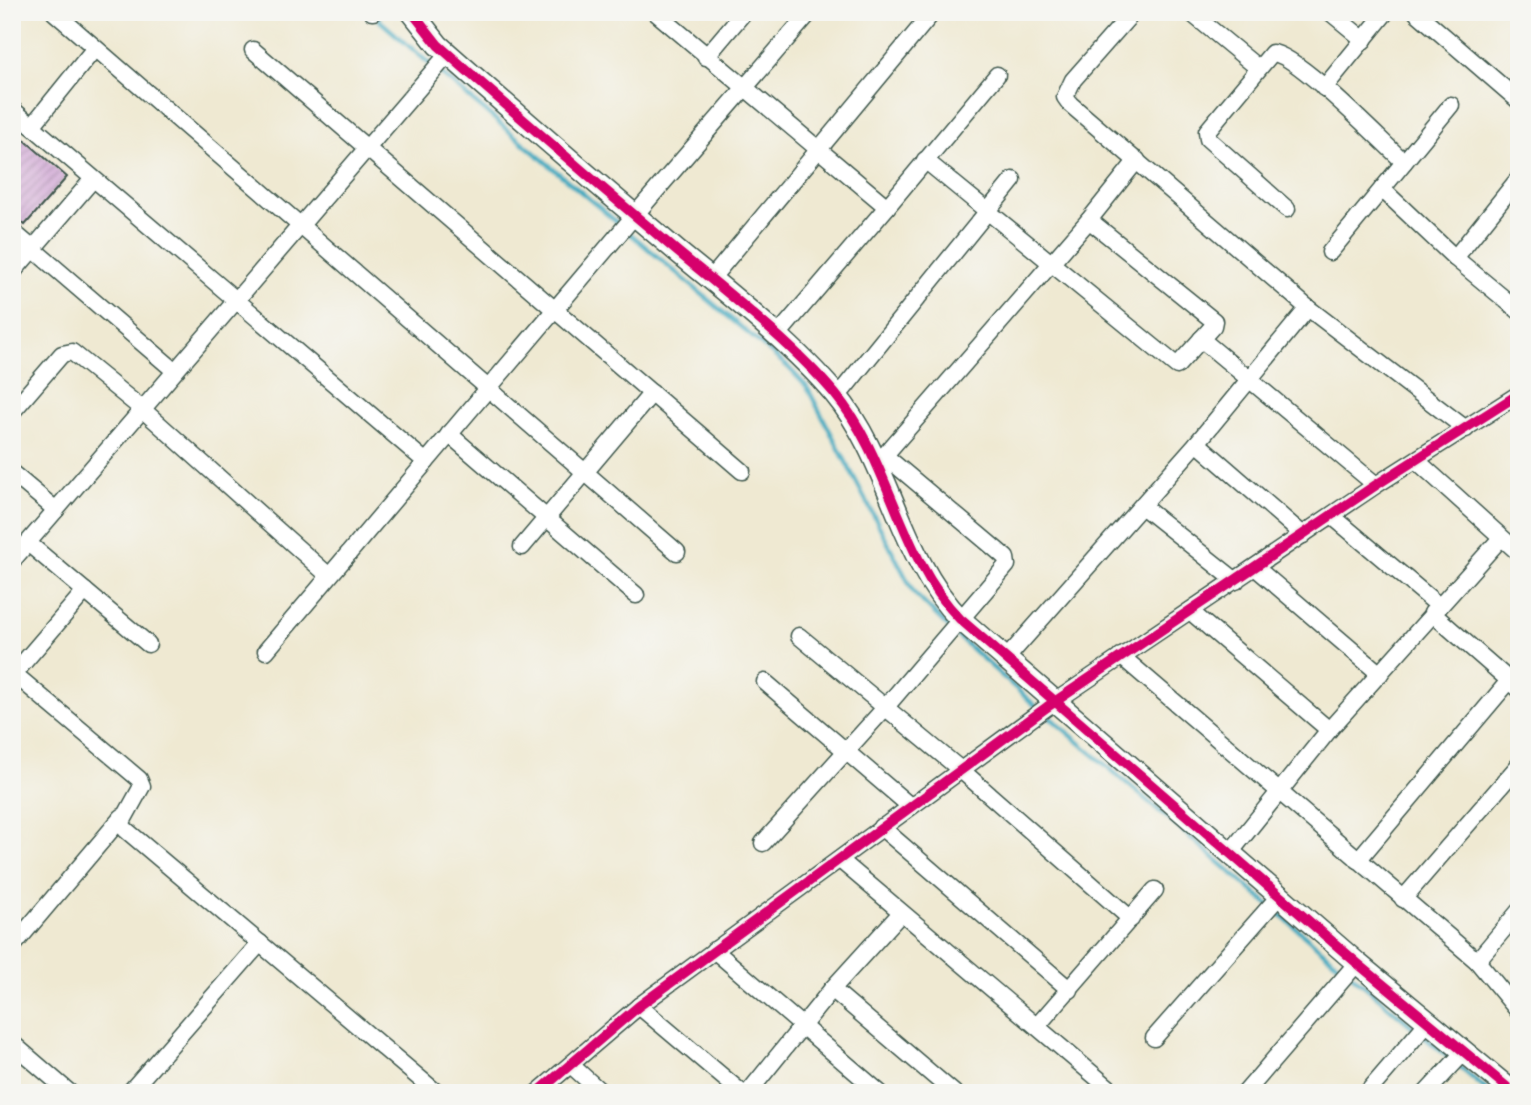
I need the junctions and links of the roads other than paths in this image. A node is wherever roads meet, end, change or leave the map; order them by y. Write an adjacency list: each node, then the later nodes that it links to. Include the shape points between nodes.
1 (54, 12): 15 (street)
2 (412, 12): 17 (street)
3 (655, 12): 13 (street)
4 (681, 12): 13 (street)
5 (744, 12): 18 (street)
6 (810, 12): 22 (street)
7 (933, 12): 28 (street)
8 (1133, 12): 30 (street, via 1073,80 1065,97)
9 (1190, 12): 19 (street)
10 (1330, 12): 14 (street)
11 (1386, 12): 14 (street)
12 (1416, 12): 23 (street)
13 (670, 25): 18 (street)
14 (1364, 40): 21 (street)
15 (95, 48): 26 (street); 41 (street)
16 (253, 50): 27 (street)
17 (448, 54): 27 (street); 39 (street)
18 (706, 57): 22 (street)
19 (1258, 68): 21 (street, via 1272,53 1279,53); 37 (street, via 1211,124 1208,139)
20 (997, 75): 29 (street)
21 (1324, 88): 31 (street)
22 (746, 89): 28 (street); 39 (street)
23 (1519, 101)
24 (1451, 105): 31 (street)
25 (12, 109): 26 (street)
26 (32, 126): 33 (street)
27 (366, 149): 41 (street); 51 (street)
28 (818, 150): 36 (street); 48 (street)
29 (925, 160): 36 (street); 38 (street)
30 (1138, 160): 40 (street); 50 (street)
31 (1405, 162): 35 (street)
32 (1519, 177): 45 (street)
33 (93, 178): 43 (street); 49 (street)
34 (1013, 180): 38 (street)
35 (1382, 189): 44 (street); 45 (street)
36 (887, 207): 53 (street)
37 (1287, 209)
38 (986, 213): 46 (street); 60 (street)
39 (635, 215): 48 (street); 51 (street)
40 (1089, 220): 46 (street); 54 (street, via 1213,319 1213,326)
41 (299, 226): 49 (street); 57 (street)
42 (12, 231): 43 (street)
43 (33, 249): 47 (street); 55 (street)
44 (1329, 252)
45 (1455, 258): 52 (street)
46 (1050, 264): 54 (street, via 1173,365 1180,364); 66 (street)
47 (12, 273)
48 (711, 279): 53 (street)
49 (236, 301): 55 (street); 68 (street)
50 (1308, 308): 56 (street); 63 (street)
51 (554, 310): 57 (street); 58 (street)
52 (1519, 311)
53 (776, 337): 60 (street)
54 (1201, 339): 56 (street)
55 (175, 371): 61 (street)
56 (1249, 381): 65 (street); 72 (street)
57 (488, 388): 64 (street); 70 (street)
58 (652, 393): 69 (street); 70 (street)
59 (1519, 394): 63 (street)
60 (837, 397): 66 (street)
61 (142, 409): 62 (street, via 68,351); 74 (street); 85 (street)
62 (12, 412)
63 (1466, 429): 67 (street)
64 (449, 434): 68 (street); 76 (street)
65 (1197, 443): 73 (street); 77 (street)
66 (880, 460): 91 (street, via 931,585); 91 (street, via 1006,558 1004,570)
67 (1416, 460): 72 (street); 78 (street)
68 (426, 462): 85 (street)
69 (742, 471)
70 (584, 472): 76 (street); 81 (street)
71 (12, 473): 74 (street)
72 (1376, 485): 75 (street)
73 (1142, 506): 86 (street); 96 (street)
74 (56, 510): 79 (street)
75 (1332, 516): 77 (street); 89 (street)
76 (547, 517): 80 (street); 88 (street)
77 (1303, 535): 84 (street)
78 (1502, 538): 82 (street); 89 (street)
79 (28, 543): 83 (street); 87 (street)
80 (522, 547)
81 (677, 552)
82 (1519, 553)
83 (12, 561)
84 (1256, 568): 86 (street); 98 (street)
85 (330, 576): 94 (street)
86 (1236, 581): 90 (street)
87 (85, 591): 93 (street); 97 (street)
88 (636, 595)
89 (1436, 609): 98 (street); 100 (street)
90 (1190, 611): 95 (street); 103 (street)
91 (960, 620): 96 (street); 102 (street)
92 (799, 636): 102 (street)
93 (148, 644)
94 (266, 651)
95 (1121, 656): 101 (street); 107 (street)
96 (1005, 660): 101 (street)
97 (13, 674): 109 (street, via 139,779 142,786)
98 (1380, 674): 103 (street)
99 (765, 682): 104 (street)
100 (1514, 685): 114 (street)
101 (1046, 708): 106 (street); 112 (street)
102 (884, 709): 104 (street); 106 (street)
103 (1329, 730): 107 (street)
104 (846, 751): 108 (street); 111 (street)
105 (1519, 765): 117 (street)
106 (961, 770): 108 (street); 120 (street)
107 (1280, 792): 112 (street); 114 (street)
108 (910, 806): 110 (street)
109 (122, 817): 121 (street, via 126,830); 122 (street)
110 (881, 827): 113 (street); 127 (street)
111 (763, 843)
112 (1229, 854): 116 (street)
113 (840, 860): 119 (street); 123 (street)
114 (1358, 860): 117 (street)
115 (1155, 890): 120 (street)
116 (1281, 894): 125 (street); 133 (street)
117 (1403, 899): 124 (street)
118 (1519, 911): 124 (street)
119 (901, 913): 126 (street); 132 (street)
120 (1131, 919): 127 (street)
121 (260, 943): 138 (street); 139 (street)
122 (12, 947)
123 (714, 950): 128 (street); 131 (street)
124 (1477, 961): 129 (street)
125 (1356, 963): 130 (street); 147 (street)
126 (832, 989): 131 (street); 145 (street)
127 (1070, 990): 132 (street)
128 (639, 1006): 136 (street); 142 (street)
129 (1519, 1012)
130 (1428, 1022): 134 (street); 148 (street)
131 (804, 1025): 143 (street); 144 (street)
132 (1037, 1026): 146 (street)
133 (1154, 1038)
134 (1465, 1051): 149 (street); 150 (street)
135 (16, 1053): 137 (street)
136 (572, 1066): 140 (street); 141 (street)
137 (70, 1093)
138 (129, 1093)
139 (437, 1093)
140 (537, 1093)
141 (602, 1093)
142 (742, 1093)
143 (748, 1093)
144 (880, 1093)
145 (954, 1093)
146 (1115, 1093)
147 (1245, 1093)
148 (1367, 1093)
149 (1426, 1093)
150 (1514, 1093)

